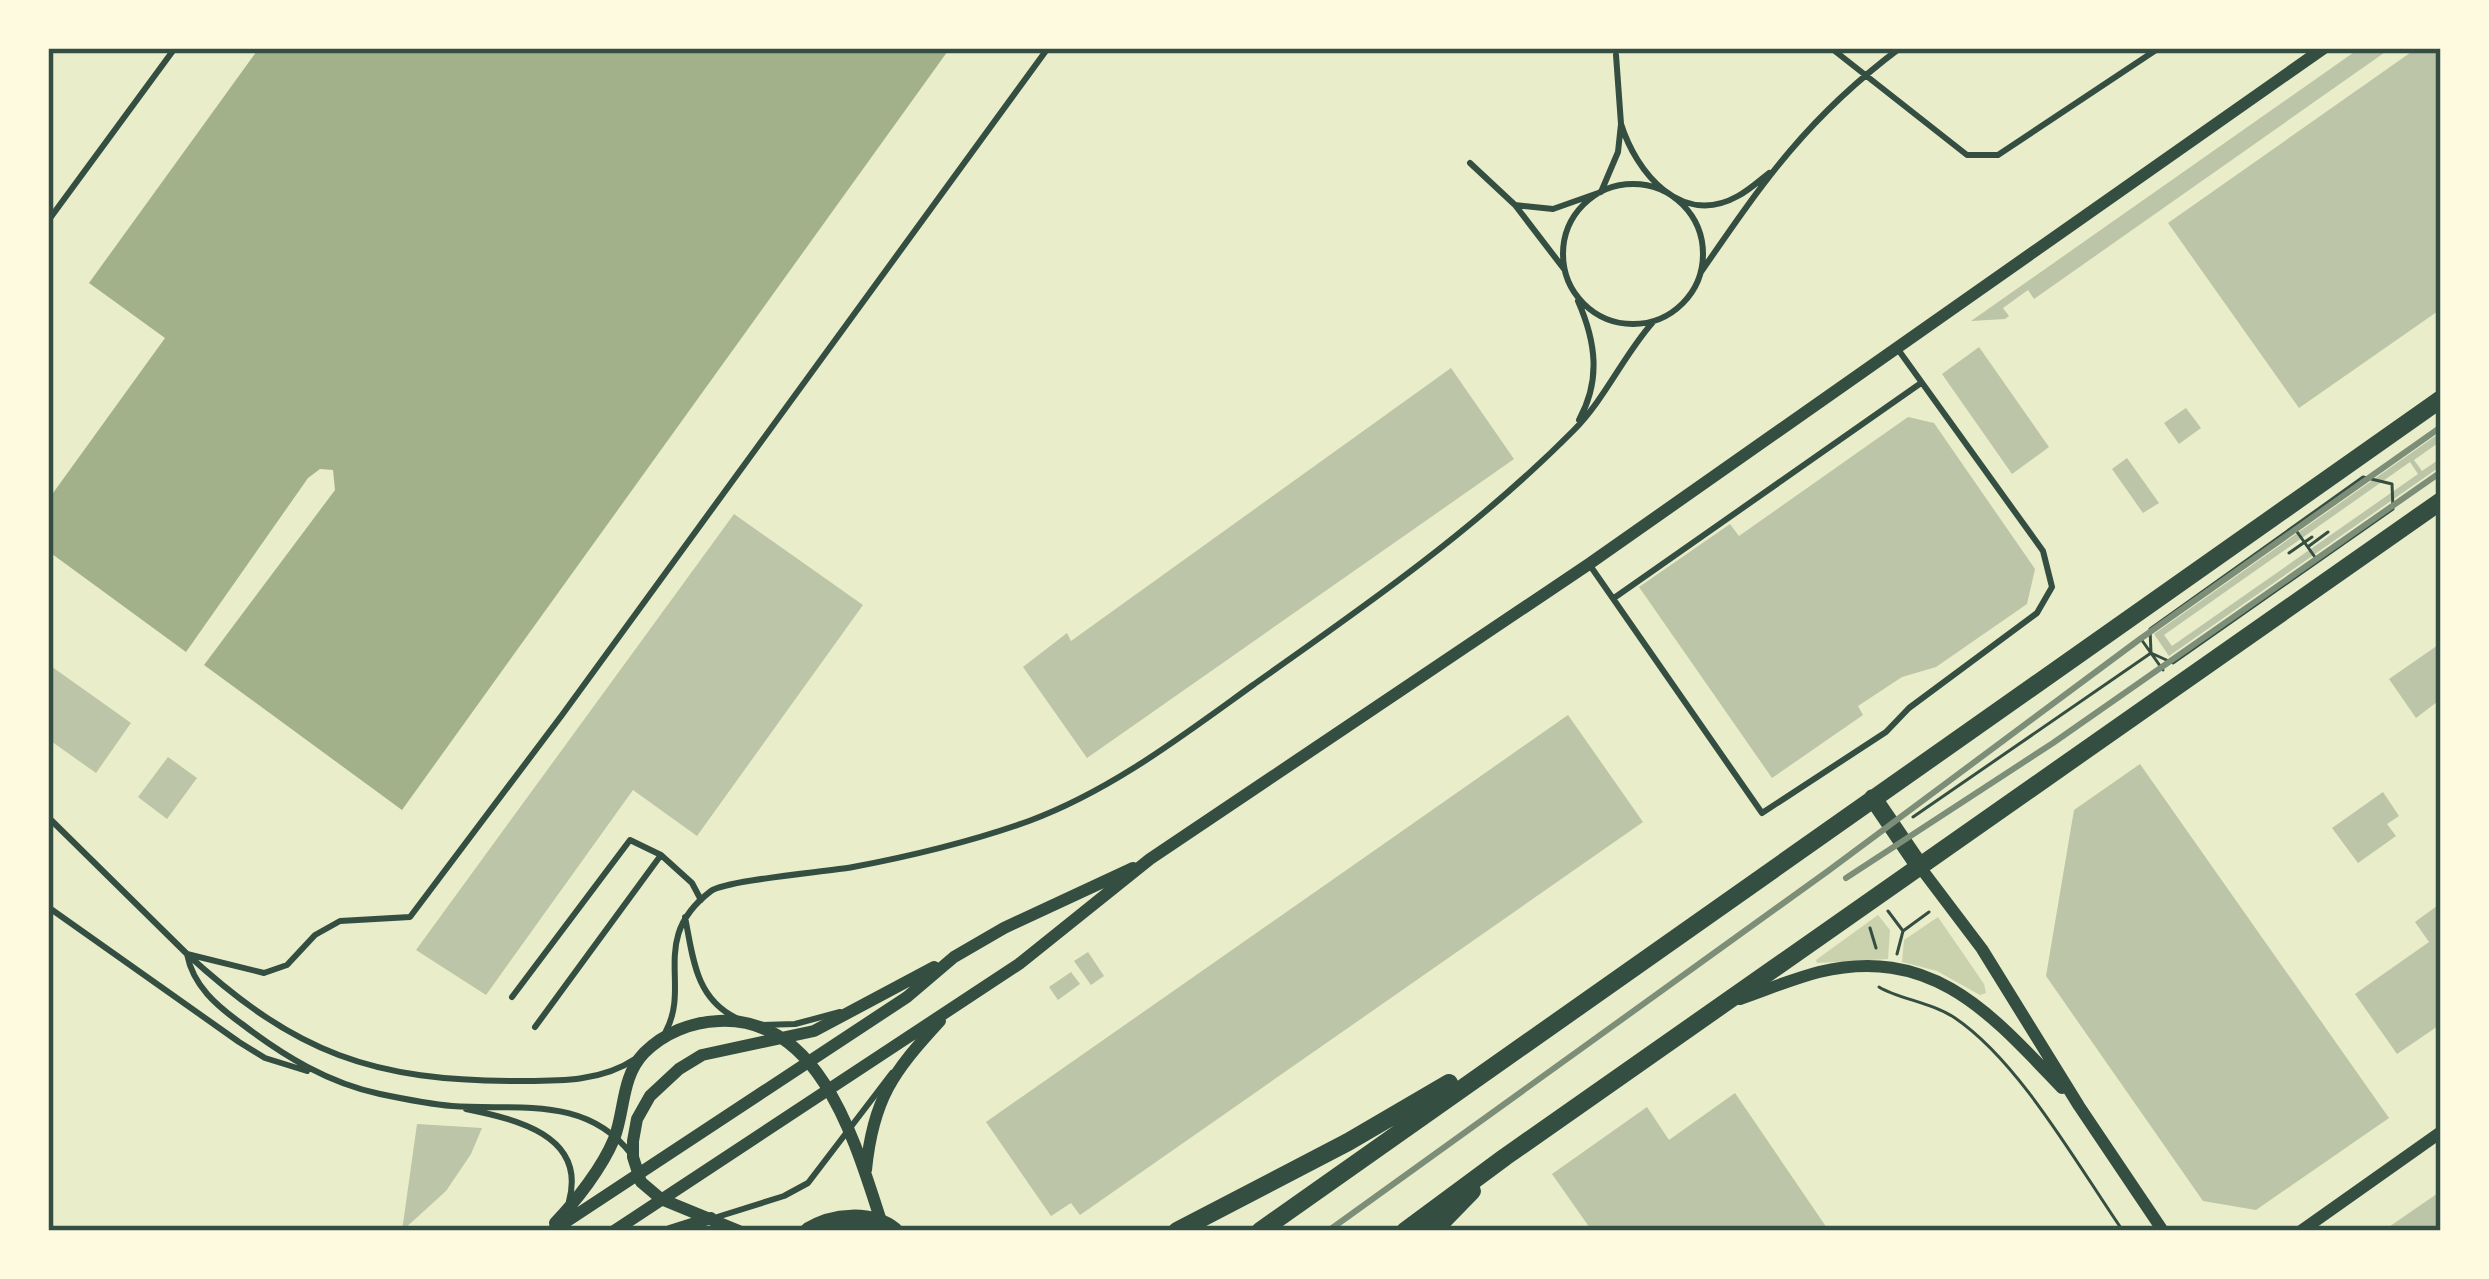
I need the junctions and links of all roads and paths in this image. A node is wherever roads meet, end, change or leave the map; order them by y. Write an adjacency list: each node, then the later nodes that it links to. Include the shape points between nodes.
1 (175, 48): 15 (lane)
2 (1048, 48): 49 (lane, via 410,916 340,921 264,973)
3 (1831, 48): 8 (lane)
4 (1900, 48): 8 (lane)
5 (2159, 48): 8 (lane, via 1998,155 1967,155)
6 (2324, 48): 20 (street)
7 (1616, 56): 9 (lane)
8 (1864, 76): 11 (lane)
9 (1621, 124): 12 (lane); 13 (lane, via 1637,164)
10 (1470, 163): 14 (lane)
11 (1769, 173): 13 (lane, via 1715,204); 17 (lane)
12 (1600, 192): 13 (lane, via 1646,185); 14 (lane, via 1553,209); 16 (lane, via 1569,224)
13 (1667, 193): 17 (lane, via 1698,227)
14 (1514, 205): 16 (lane)
15 (48, 221)
16 (1564, 269): 18 (lane)
17 (1701, 272): 19 (lane, via 1683,303)
18 (1573, 290): 19 (lane, via 1608,320); 23 (lane, via 1595,356 1589,397)
19 (1653, 322): 23 (lane)
20 (1897, 348): 21 (lane); 31 (street)
21 (1921, 383): 32 (lane); 32 (lane, via 2043,550 2051,587 2037,613 1886,732 1762,814)
22 (2441, 399): 36 (main road)
23 (1570, 434): 42 (lane, via 1467,527 1326,634 1073,804 860,866 728,884)
24 (2441, 501): 41 (main road)
25 (2295, 529): 28 (path)
26 (2328, 532): 28 (path)
27 (2312, 537): 28 (path)
28 (2306, 544): 29 (path); 30 (path)
29 (2289, 553)
30 (2317, 560)
31 (1589, 564): 32 (lane); 40 (street)
32 (1614, 598)
33 (2136, 632): 34 (path)
34 (2151, 653): 34 (path, via 2173,663 2375,522 2393,509 2392,484 2363,477 2150,629); 35 (path); 38 (path)
35 (2166, 675)
36 (1873, 798): 41 (main road); 58 (main road)
37 (48, 817): 49 (lane)
38 (1911, 818)
39 (661, 855): 42 (lane); 54 (lane, via 630,840); 60 (lane)
40 (1150, 859): 50 (street); 57 (street)
41 (1920, 867): 55 (main road); 68 (street, via 1982,949)
42 (701, 900): 46 (lane)
43 (48, 907): 66 (lane, via 239,1042)
44 (1887, 909): 48 (path)
45 (1933, 910): 48 (path)
46 (685, 916): 59 (lane, via 698,981 718,1007); 61 (lane, via 673,955 673,1014)
47 (1868, 921): 51 (path)
48 (1903, 931): 52 (path)
49 (187, 954): 63 (lane, via 274,1025 391,1071 556,1081 608,1072); 66 (lane, via 213,1000)
50 (954, 957): 56 (street); 64 (street)
51 (1880, 960)
52 (1896, 962)
53 (1879, 979): 90 (path, via 1879,989 1954,1017 1999,1058)
54 (512, 997)
55 (1727, 1004): 68 (street, via 1848,968 1919,974 1991,1013); 74 (main road)
56 (861, 1005): 59 (lane, via 810,1022); 62 (street)
57 (954, 1006): 65 (street); 67 (street)
58 (1557, 1020): 86 (main road); 87 (main road)
59 (750, 1024): 61 (street, via 703,1022); 62 (street)
60 (535, 1028)
61 (661, 1040): 63 (street)
62 (781, 1040): 64 (street); 73 (street, via 713,1051 679,1069 643,1107)
63 (642, 1054): 72 (street)
64 (808, 1059): 67 (street); 75 (street)
65 (902, 1062): 70 (lane); 76 (street, via 872,1120)
66 (317, 1074): 69 (lane)
67 (829, 1089): 70 (street); 77 (street)
68 (2079, 1106): 91 (street)
69 (456, 1107): 72 (lane, via 544,1106); 78 (lane, via 517,1121 551,1141 573,1173)
70 (849, 1130): 76 (street); 79 (lane, via 808,1183)
71 (2441, 1132): 92 (street)
72 (614, 1138): 73 (lane); 78 (street)
73 (633, 1157): 75 (street)
74 (1505, 1157): 88 (main road); 89 (main road)
75 (638, 1173): 77 (street); 81 (street)
76 (866, 1177): 80 (street)
77 (661, 1199): 79 (street); 82 (street)
78 (566, 1210): 81 (street)
79 (712, 1218): 83 (street); 84 (street)
80 (886, 1228): 85 (main road, via 839,1220)
81 (549, 1231)
82 (614, 1231)
83 (670, 1231)
84 (740, 1231)
85 (809, 1231)
86 (1178, 1231)
87 (1260, 1231)
88 (1405, 1231)
89 (1433, 1231)
90 (2123, 1231)
91 (2163, 1231)
92 (2301, 1231)

